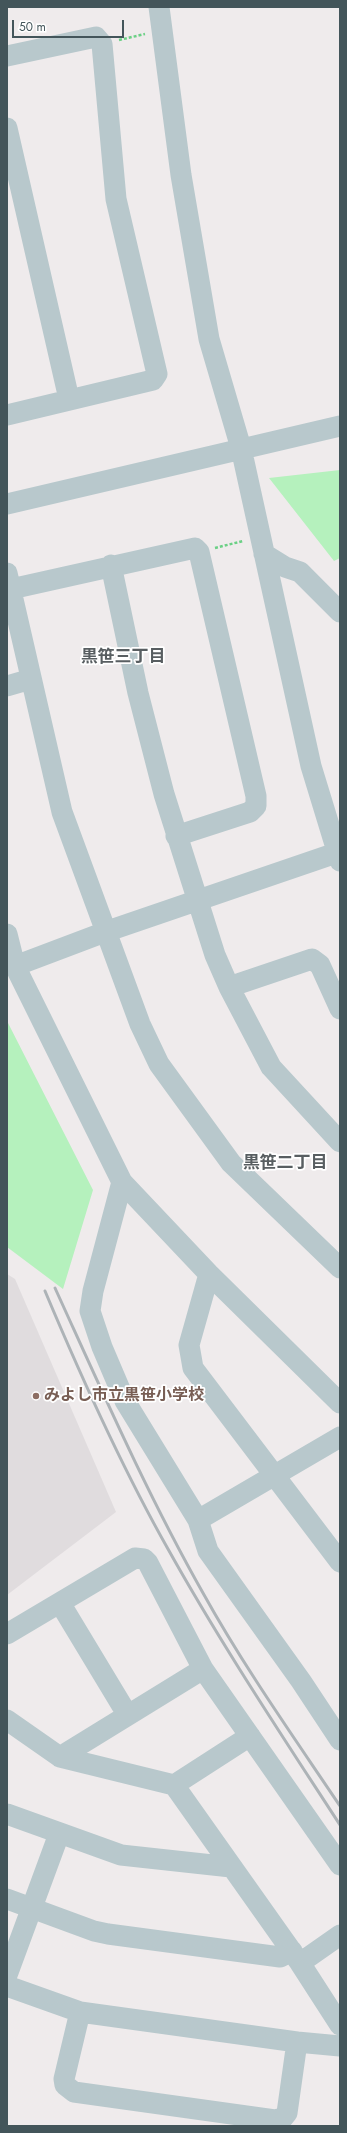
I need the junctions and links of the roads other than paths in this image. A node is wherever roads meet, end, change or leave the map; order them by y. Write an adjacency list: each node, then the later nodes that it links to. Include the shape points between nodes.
1 (159, 7): 7 (street, via 181,175 210,339)
2 (7, 56): 4 (street, via 96,37 102,44 116,199 157,374 153,380)
3 (7, 128): 4 (street)
4 (69, 399): 5 (street)
5 (7, 415)
6 (340, 426): 7 (street)
7 (240, 448): 8 (street); 9 (street)
8 (7, 504)
9 (262, 545): 12 (street, via 286,567 300,572); 16 (street, via 311,766)
10 (111, 565): 11 (street); 15 (street, via 138,693); 15 (street, via 194,548 199,552 256,806 250,812)
11 (9, 581): 13 (street)
12 (340, 612)
13 (31, 680): 14 (street); 18 (street, via 62,812)
14 (7, 686)
15 (176, 836): 17 (street)
16 (338, 857): 17 (street)
17 (199, 901): 18 (street); 21 (street, via 215,955)
18 (105, 932): 20 (street); 25 (street, via 140,1024 160,1064 231,1163)
19 (7, 934): 20 (street)
20 (15, 966): 24 (street)
21 (229, 986): 22 (street, via 312,959 320,965); 23 (street, via 271,1068)
22 (340, 1010)
23 (340, 1142)
24 (122, 1182): 26 (street); 30 (street, via 90,1311 125,1401)
25 (340, 1268)
26 (209, 1274): 27 (street); 29 (street, via 189,1345 193,1368)
27 (340, 1403)
28 (340, 1438): 29 (street)
29 (275, 1477): 30 (street); 31 (street)
30 (198, 1520): 38 (street, via 210,1555)
31 (340, 1562)
32 (60, 1603): 33 (street); 34 (street, via 135,1558 144,1559); 35 (street)
33 (7, 1634)
34 (204, 1669): 35 (street); 37 (street)
35 (127, 1714): 39 (street)
36 (7, 1720): 39 (street)
37 (250, 1736): 40 (street); 43 (street)
38 (340, 1740)
39 (60, 1756): 40 (street)
40 (174, 1785): 44 (street)
41 (7, 1814): 42 (street)
42 (59, 1834): 44 (street, via 121,1855); 46 (street)
43 (340, 1865)
44 (231, 1867): 48 (street)
45 (7, 1899): 46 (street)
46 (32, 1908): 48 (street, via 108,1934); 49 (street)
47 (340, 1935): 48 (street)
48 (296, 1957): 52 (street)
49 (7, 1975)
50 (7, 1986): 51 (street)
51 (80, 2012): 53 (street); 53 (street, via 64,2079 69,2089 74,2092 275,2120 283,2118 287,2113)
52 (340, 2025)
53 (297, 2042): 54 (street)
54 (340, 2046)

